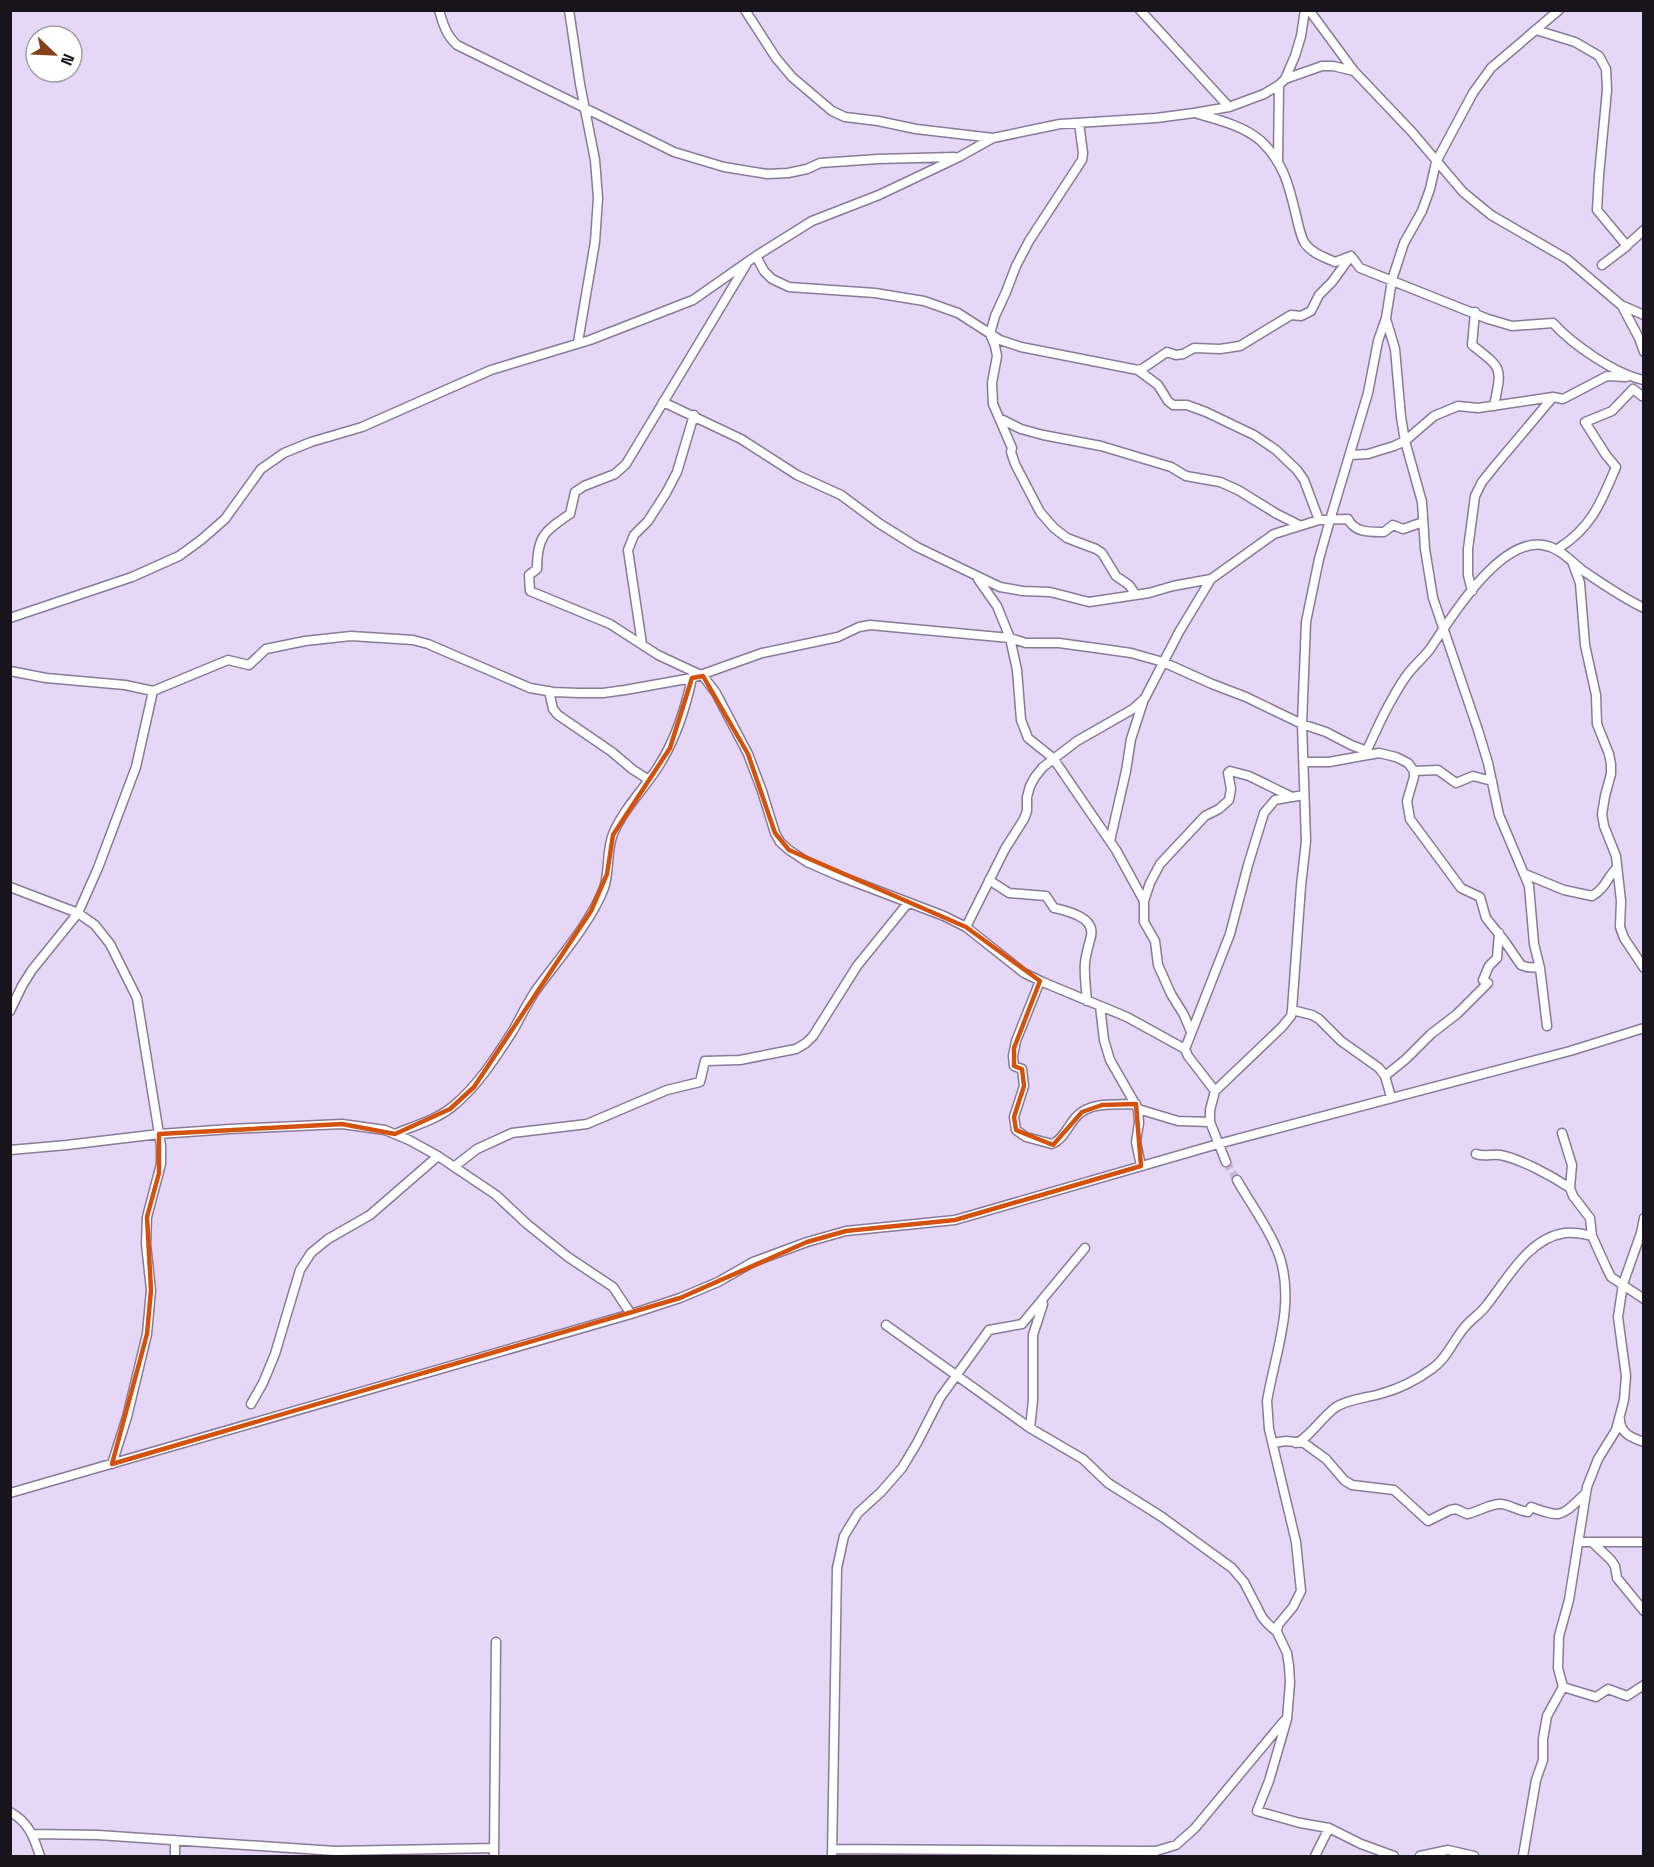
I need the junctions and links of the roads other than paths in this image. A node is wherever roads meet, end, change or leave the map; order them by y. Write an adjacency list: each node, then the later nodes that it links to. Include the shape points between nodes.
1 (439, 10): 11 (street, via 449,38 457,45)
2 (569, 10): 11 (street)
3 (745, 10): 14 (street, via 792,77 832,111 844,117)
4 (1140, 10): 10 (street)
5 (1559, 10): 7 (street)
6 (1311, 12): 8 (street); 9 (street)
7 (1536, 30): 17 (street, via 1491,68); 19 (street, via 1575,42 1599,56 1606,69 1598,210)
8 (1354, 71): 9 (street, via 1322,66); 17 (street)
9 (1282, 82): 10 (street, via 1264,94); 16 (street)
10 (1229, 107): 12 (street)
11 (585, 108): 15 (street, via 674,152 724,167 767,174 788,173 820,163); 30 (street, via 596,160 598,198 596,242)
12 (1194, 113): 13 (street); 16 (street, via 1238,127 1260,140)
13 (1079, 123): 14 (street); 29 (street, via 1082,160 1029,241)
14 (993, 138): 15 (street)
15 (959, 157): 20 (street, via 812,221)
16 (1278, 162): 21 (street, via 1289,184 1305,243 1335,262)
17 (1436, 162): 23 (street, via 1491,215); 24 (street, via 1422,211 1404,243)
18 (1644, 230): 19 (street)
19 (1627, 246): 23 (street)
20 (756, 256): 22 (street); 29 (street, via 772,279 789,287 924,301 958,313)
21 (1351, 256): 24 (street, via 1360,268); 32 (street, via 1318,296 1311,311 1291,315 1240,346 1194,348 1176,355 1167,352)
22 (748, 262): 30 (street, via 693,300); 37 (street)
23 (1585, 273): 25 (street)
24 (1392, 280): 26 (street); 28 (street)
25 (1621, 305): 27 (street); 31 (street)
26 (1475, 312): 33 (street, via 1512,326 1553,323 1566,338); 38 (street, via 1472,345 1497,364)
27 (1644, 315)
28 (1386, 318): 41 (street, via 1395,349); 42 (street)
29 (990, 334): 32 (street, via 1021,347); 40 (street, via 997,356 992,393)
30 (576, 344): 54 (street, via 491,370 362,427 284,453 261,469 225,519 179,556 132,577)
31 (1644, 352)
32 (1138, 370): 43 (street, via 1158,385 1173,405 1206,412 1276,450 1304,480)
33 (1629, 377): 34 (street); 36 (street, via 1607,376 1563,399)
34 (1644, 380)
35 (1644, 395): 47 (street, via 1633,389 1612,411 1585,422 1616,467 1592,518 1577,536)
36 (1553, 397): 38 (street); 51 (street, via 1482,482 1475,496 1468,549)
37 (663, 402): 39 (street); 57 (street, via 626,464 615,474 575,492 570,514 547,529 540,543 537,569 529,575 530,591 610,624)
38 (1494, 406): 41 (street, via 1444,410)
39 (694, 416): 49 (street, via 741,439 797,475 841,495 898,537); 57 (street, via 677,472 628,550)
40 (999, 418): 46 (street, via 1021,429 1101,446 1171,467 1186,476 1227,485); 52 (street, via 1019,473 1040,512 1067,538 1102,553 1116,576)
41 (1405, 441): 42 (street, via 1368,454); 45 (street, via 1418,481)
42 (1350, 454): 44 (street)
43 (1319, 520): 44 (street); 46 (street)
44 (1330, 520): 45 (street, via 1348,519 1364,531 1384,532 1393,525 1403,529); 65 (street, via 1306,622)
45 (1423, 522): 55 (street, via 1431,588)
46 (1299, 525): 50 (street, via 1274,534)
47 (1558, 548)
48 (1574, 564): 51 (street, via 1556,549 1525,546 1505,558); 53 (street); 75 (street, via 1580,583 1597,724 1611,764 1602,814)
49 (976, 577): 52 (street, via 1003,587 1050,592 1089,602); 56 (street, via 998,606)
50 (1211, 579): 52 (street); 58 (street)
51 (1472, 591): 55 (street)
52 (1136, 595)
53 (1644, 608)
54 (10, 618)
55 (1443, 628): 66 (street, via 1406,676); 71 (street, via 1467,692)
56 (1010, 638): 58 (street, via 1131,653); 60 (street, via 870,625 838,637 762,653); 67 (street, via 1021,720 1028,738)
57 (642, 644): 60 (street)
58 (1163, 662): 64 (street); 65 (street)
59 (10, 671): 62 (street)
60 (703, 675): 61 (street); 80 (street, via 748,754 780,842 807,862)
61 (692, 678): 63 (street, via 603,693); 70 (street, via 670,748)
62 (153, 691): 63 (street, via 228,660 249,665 266,649 351,636 428,644 506,679); 81 (street, via 136,767)
63 (549, 691): 70 (street, via 558,715)
64 (1144, 698): 67 (street, via 1133,709); 74 (street, via 1131,739)
65 (1302, 724): 66 (street); 68 (street)
66 (1366, 753): 68 (street, via 1329,762); 69 (street, via 1396,757)
67 (1053, 758): 74 (street); 77 (street, via 1030,786 1024,819)
68 (1304, 762): 72 (street)
69 (1414, 771): 71 (street, via 1438,770 1456,783 1473,776); 83 (street, via 1407,801 1410,819 1461,888 1480,897 1486,918)
70 (649, 780): 102 (street, via 613,835 603,889 591,911 474,1087 450,1108)
71 (1492, 781): 76 (street, via 1501,823)
72 (1304, 795): 73 (street); 89 (street, via 1306,841)
73 (1292, 797): 79 (street, via 1230,771 1228,800 1205,816 1160,864); 93 (street, via 1275,800 1264,813 1230,934)
74 (1110, 841): 79 (street)
75 (1617, 868): 76 (street, via 1592,896 1564,890); 85 (street, via 1621,932)
76 (1525, 874): 84 (street)
77 (989, 880): 82 (street); 87 (street, via 1009,893 1046,896 1054,908 1077,915 1089,924 1092,934 1084,967)
78 (10, 887): 81 (street)
79 (1144, 901): 93 (street, via 1144,922 1155,941 1158,965)
80 (908, 903): 82 (street); 108 (street, via 857,966 813,1036 796,1049 740,1060 705,1061 700,1082 667,1090 587,1124 512,1133 477,1149)
81 (78, 913): 90 (street, via 32,970); 101 (street, via 95,925 110,944 137,998)
82 (966, 927): 86 (street)
83 (1499, 933): 84 (street, via 1521,965); 95 (street, via 1497,958 1483,980 1488,983)
84 (1540, 968): 91 (street)
85 (1644, 968)
86 (1040, 981): 87 (street); 98 (street, via 1014,1048 1014,1066 1022,1069 1024,1086 1014,1117 1016,1130 1052,1144 1082,1112 1102,1105)
87 (1087, 1001): 88 (street)
88 (1100, 1006): 94 (street); 98 (street, via 1110,1060)
89 (1292, 1010): 95 (street, via 1319,1019); 96 (street, via 1282,1027)
90 (10, 1011)
91 (1547, 1026)
92 (1644, 1028): 97 (street, via 1570,1052)
93 (1191, 1032): 94 (street)
94 (1185, 1049): 96 (street)
95 (1385, 1076): 97 (street)
96 (1215, 1091): 99 (street)
97 (1391, 1097): 103 (street)
98 (1137, 1106): 99 (street, via 1187,1122); 109 (street, via 1136,1142)
99 (1210, 1122): 103 (street)
100 (1562, 1133): 111 (street, via 1572,1165)
101 (159, 1134): 102 (street, via 342,1124); 104 (street); 127 (street, via 161,1164 147,1217 151,1290 147,1334)
102 (394, 1134): 106 (street)
103 (1218, 1144): 107 (street); 109 (street)
104 (10, 1150)
105 (1476, 1154): 111 (street, via 1513,1159)
106 (438, 1156): 108 (street); 121 (street, via 370,1215 327,1239 311,1253 300,1270 275,1354)
107 (1227, 1162)
108 (454, 1166): 118 (street, via 496,1195 568,1257 614,1287)
109 (1141, 1166): 118 (street, via 955,1220 846,1231 807,1242 753,1262 680,1298)
110 (1237, 1180): 125 (street, via 1273,1242 1282,1269 1285,1309 1267,1401)
111 (1570, 1188): 113 (street, via 1590,1218)
112 (1644, 1218): 115 (street)
113 (1592, 1236): 115 (street, via 1611,1277); 126 (street, via 1564,1233 1538,1244 1435,1366 1410,1383 1338,1406)
114 (1085, 1248): 116 (street)
115 (1623, 1284): 117 (street); 122 (street, via 1618,1321 1626,1381)
116 (1049, 1293): 120 (street, via 1022,1324 989,1330); 123 (street, via 1033,1335 1034,1400)
117 (1644, 1299)
118 (631, 1314): 127 (street)
119 (886, 1326): 120 (street)
120 (958, 1375): 123 (street); 144 (street, via 940,1398 902,1468 858,1513 844,1536 837,1568)
121 (251, 1404)
122 (1620, 1415): 124 (street, via 1620,1426 1626,1434); 129 (street)
123 (1030, 1428): 134 (street, via 1083,1460 1107,1483 1232,1568 1262,1617)
124 (1644, 1442)
125 (1273, 1443): 126 (street); 134 (street, via 1296,1542 1301,1591)
126 (1296, 1443): 129 (street, via 1316,1450 1352,1485 1394,1490 1428,1521 1450,1510 1467,1514 1503,1503 1520,1512 1528,1512 1531,1507 1559,1515)
127 (111, 1464): 128 (street)
128 (10, 1493)
129 (1585, 1494): 130 (street)
130 (1578, 1542): 132 (street); 137 (street, via 1559,1636 1558,1668)
131 (1644, 1542): 132 (street)
132 (1593, 1543): 133 (street, via 1611,1560 1617,1578)
133 (1644, 1611)
134 (1277, 1632): 138 (street, via 1289,1666)
135 (496, 1642): 143 (street)
136 (1644, 1685): 137 (street, via 1627,1696 1608,1689 1596,1697)
137 (1563, 1687): 151 (street, via 1547,1716 1543,1760)
138 (1287, 1719): 140 (street, via 1257,1811); 144 (street, via 1203,1819 1168,1848)
139 (10, 1812): 141 (street)
140 (1329, 1828): 147 (street); 148 (street)
141 (33, 1834): 142 (street); 145 (street)
142 (175, 1840): 143 (street, via 335,1851); 146 (street)
143 (494, 1852)
144 (832, 1853)
145 (40, 1857)
146 (175, 1857)
147 (1315, 1857)
148 (1394, 1857)
149 (1420, 1857): 150 (street, via 1448,1850)
150 (1474, 1857)
151 (1523, 1857)

